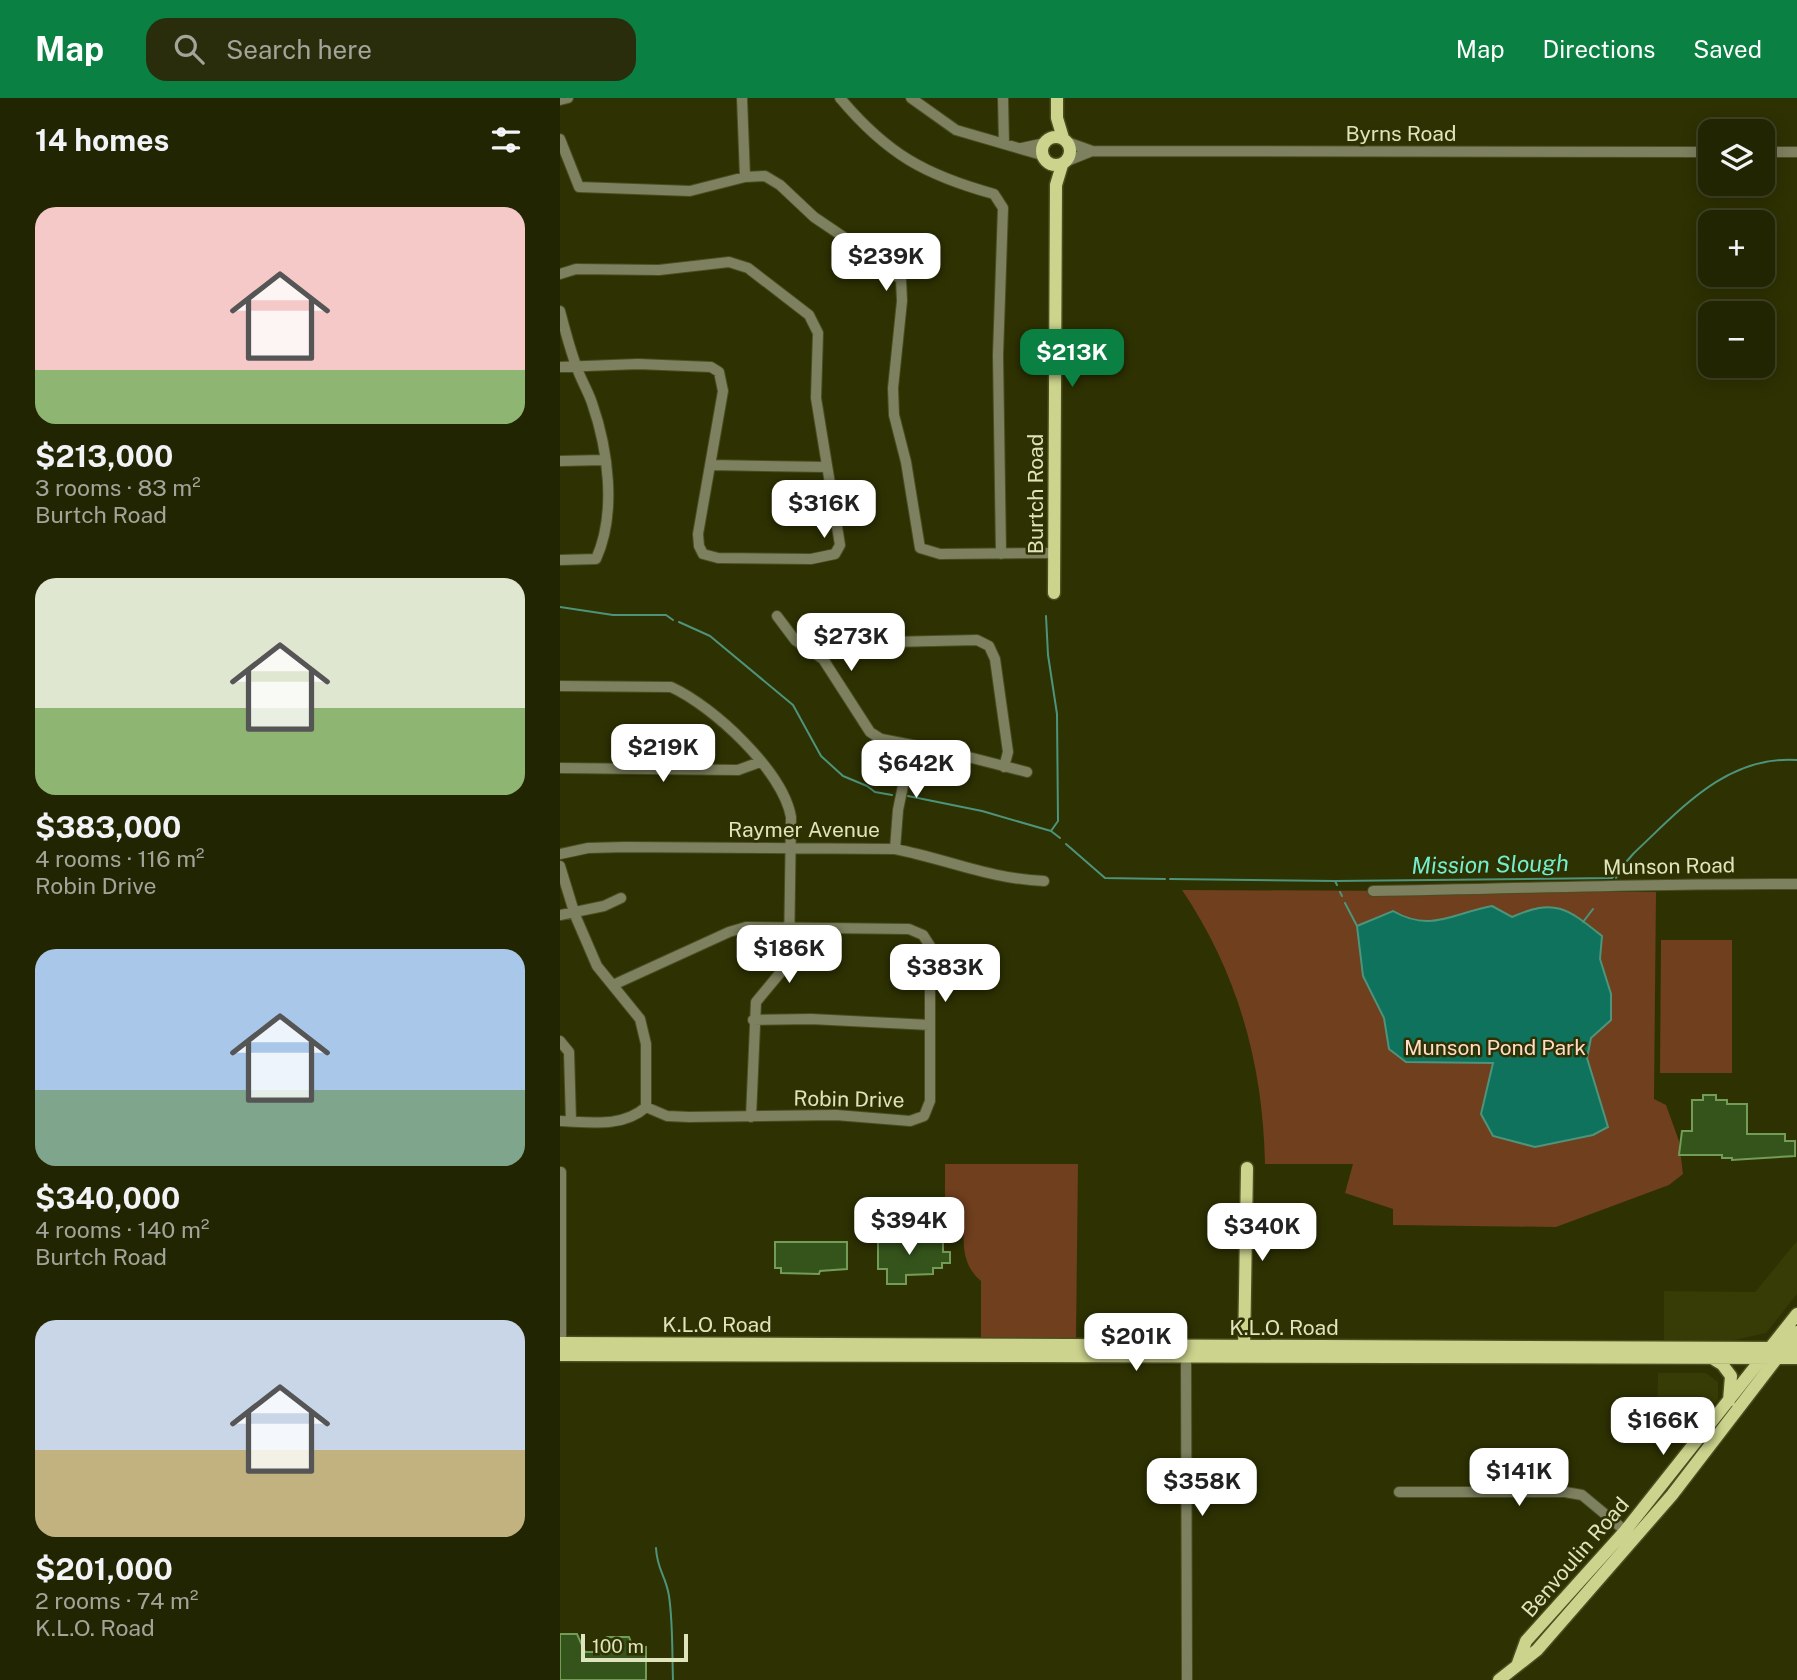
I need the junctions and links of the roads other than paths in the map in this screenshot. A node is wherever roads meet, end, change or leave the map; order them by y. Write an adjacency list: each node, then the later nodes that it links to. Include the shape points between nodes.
1 (568, 98): 7 (street)
2 (742, 98): 17 (street)
3 (840, 98): 27 (street, via 864,127 920,169 994,194 1003,208 998,355)
4 (911, 98): 11 (street, via 956,131)
5 (1003, 98): 11 (street)
6 (1057, 98): 8 (main road)
7 (560, 100)
8 (1057, 118): 10 (main road); 16 (main road)
9 (560, 139): 17 (street, via 579,187 690,191)
10 (1065, 140): 12 (street, Byrns Road); 16 (main road, via 1055,136); 16 (main road, Burtch Road, via 1070,151)
11 (1004, 144): 16 (street)
12 (1092, 151): 13 (street, Byrns Road); 16 (street, Byrns Road)
13 (1698, 152)
14 (1775, 152): 15 (street)
15 (1797, 152)
16 (1052, 154): 26 (main road, Burtch Road, via 1056,185)
17 (745, 177): 27 (street, via 765,176 780,185 814,217 901,280 894,415 920,548 940,554)
18 (560, 274): 25 (street, via 576,269 659,270 729,262 773,285 809,315 818,333 816,398)
19 (560, 311): 21 (street)
20 (560, 367): 21 (street)
21 (576, 367): 22 (street, via 592,403); 24 (street, via 638,364 711,367 719,372 723,391)
22 (603, 460): 23 (street); 28 (street, via 607,494 601,548 596,559)
23 (560, 461)
24 (711, 465): 25 (street); 25 (street, via 698,534 703,554 718,558 811,559 835,554 840,545)
25 (826, 467)
26 (1055, 553): 27 (street); 29 (main road, Burtch Road)
27 (1001, 554)
28 (560, 560)
29 (1054, 593)
30 (777, 616): 31 (street, via 795,640)
31 (823, 659): 33 (street, via 870,732); 35 (street, via 845,643 978,640 989,646 995,659 1008,752)
32 (560, 686): 34 (street, via 671,687 688,694 743,739)
33 (911, 747): 35 (street); 39 (street)
34 (760, 762): 36 (street, via 738,770); 38 (street, via 788,803)
35 (1004, 767): 37 (street)
36 (560, 768)
37 (1027, 772)
38 (790, 849): 39 (street, Raymer Avenue); 40 (street, Raymer Avenue, via 625,847); 48 (street)
39 (895, 849): 42 (street, Raymer Avenue, via 1011,880)
40 (560, 854)
41 (560, 866): 46 (street)
42 (1044, 881)
43 (1797, 884): 44 (street, Munson Road)
44 (1373, 891)
45 (621, 898): 46 (street)
46 (574, 911): 47 (street); 49 (street, via 597,966)
47 (560, 915)
48 (791, 928): 49 (street, Robin Drive, via 746,927 729,932); 50 (street, via 789,953 756,1002); 51 (street, Robin Drive, via 909,929 923,935 930,946)
49 (613, 985): 53 (street, via 640,1019 646,1044)
50 (753, 1020): 51 (street); 54 (street)
51 (930, 1025): 54 (street, Robin Drive, via 930,1101 924,1116 910,1121 836,1115)
52 (560, 1041): 55 (street, via 569,1052)
53 (646, 1107): 54 (street, Robin Drive, via 667,1116); 55 (street, via 636,1116 617,1121)
54 (751, 1117)
55 (565, 1121)
56 (1247, 1168): 61 (main road)
57 (561, 1172): 60 (street)
58 (1797, 1314): 62 (main road, Benvoulin Road)
59 (1797, 1332): 62 (main road, Benvoulin Road)
60 (560, 1343): 61 (main road, K.L.O. Road); 63 (street)
61 (1244, 1351): 62 (main road, K.L.O. Road); 64 (main road, K.L.O. Road); 65 (main road, K.L.O. Road)
62 (1780, 1352): 65 (main road, K.L.O. Road); 66 (main road, K.L.O. Road); 67 (main road, Benvoulin Road); 69 (main road, Benvoulin Road, via 1672,1495)
63 (560, 1355): 64 (main road, K.L.O. Road)
64 (1186, 1356): 70 (street)
65 (1712, 1358): 67 (main road, via 1731,1376)
66 (1797, 1358)
67 (1727, 1404): 69 (main road, Benvoulin Road)
68 (1399, 1492): 69 (street, via 1582,1495)
69 (1629, 1535): 71 (main road, Benvoulin Road, via 1536,1650)
70 (1187, 1680)
71 (1499, 1680)

